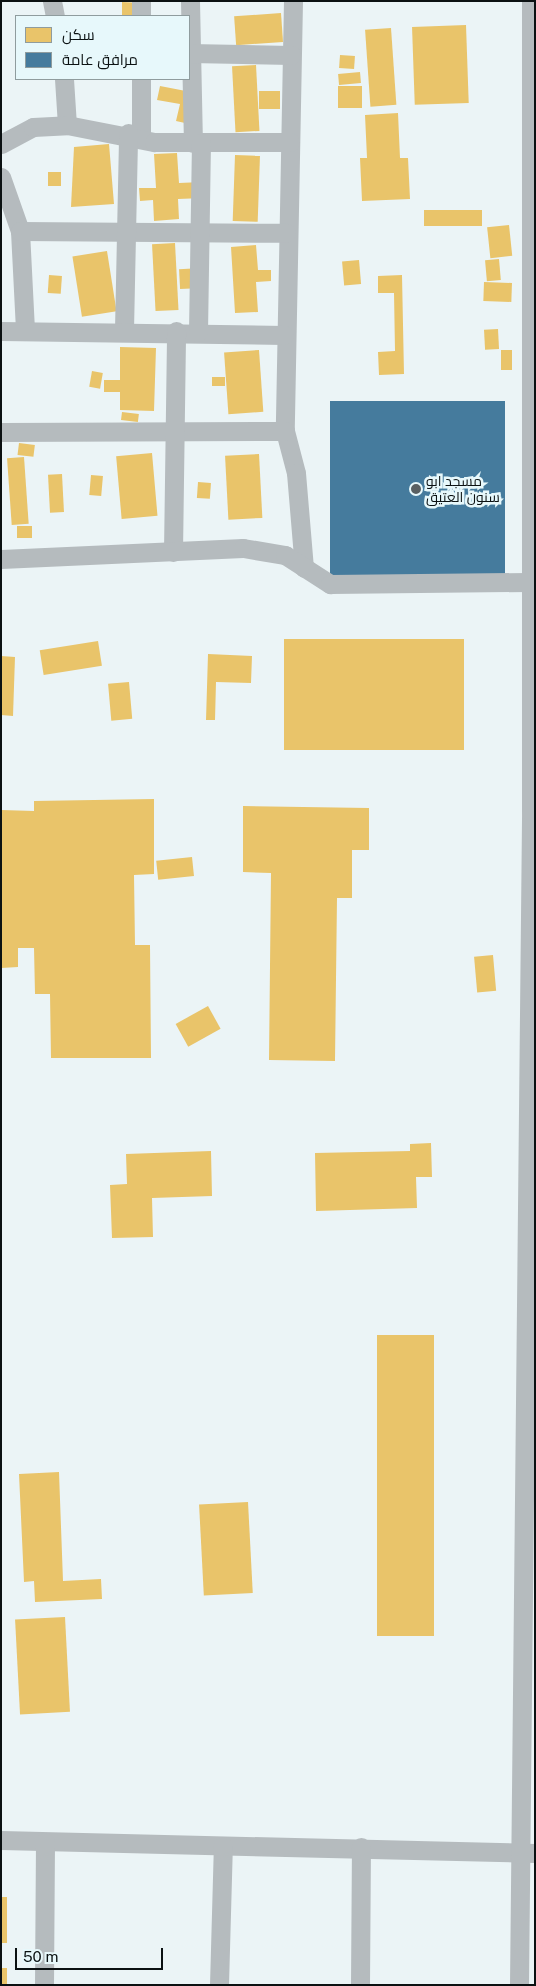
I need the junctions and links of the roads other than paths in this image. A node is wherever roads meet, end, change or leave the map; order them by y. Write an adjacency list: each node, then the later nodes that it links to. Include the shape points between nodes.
1 (52, 1): 6 (street)
2 (141, 1): 7 (street)
3 (190, 1): 8 (street)
4 (294, 1): 9 (street)
5 (531, 1): 18 (street)
6 (55, 15)
7 (141, 15)
8 (190, 53): 9 (street); 15 (street)
9 (291, 55): 14 (street)
10 (64, 80): 12 (street)
11 (142, 80): 13 (street)
12 (67, 125): 13 (street); 16 (street, via 33,127)
13 (134, 136): 15 (street); 19 (street)
14 (290, 142): 15 (street); 22 (street)
15 (197, 143): 21 (street)
16 (1, 144)
17 (1, 177): 20 (street)
18 (533, 192): 35 (street)
19 (124, 230): 20 (street); 21 (street); 23 (street)
20 (20, 231): 25 (street)
21 (200, 231): 22 (street); 27 (street)
22 (286, 233): 28 (street)
23 (124, 330): 25 (street); 26 (street)
24 (1, 331): 25 (street)
25 (26, 331)
26 (176, 331): 27 (street); 29 (street)
27 (198, 332): 28 (street)
28 (284, 335): 30 (street)
29 (175, 429): 30 (street); 31 (street); 32 (street)
30 (285, 431): 34 (street, via 296,473)
31 (1, 432)
32 (174, 552): 33 (street); 34 (street, via 268,549)
33 (1, 559)
34 (304, 568): 35 (street, via 330,584)
35 (531, 577): 36 (street)
36 (532, 1232): 41 (street)
37 (1, 1840): 38 (street)
38 (45, 1842): 39 (street); 42 (street)
39 (223, 1846): 40 (street); 43 (street)
40 (361, 1847): 41 (street); 44 (street)
41 (528, 1853): 45 (street)
42 (44, 1985)
43 (219, 1985)
44 (360, 1985)
45 (519, 1985)

